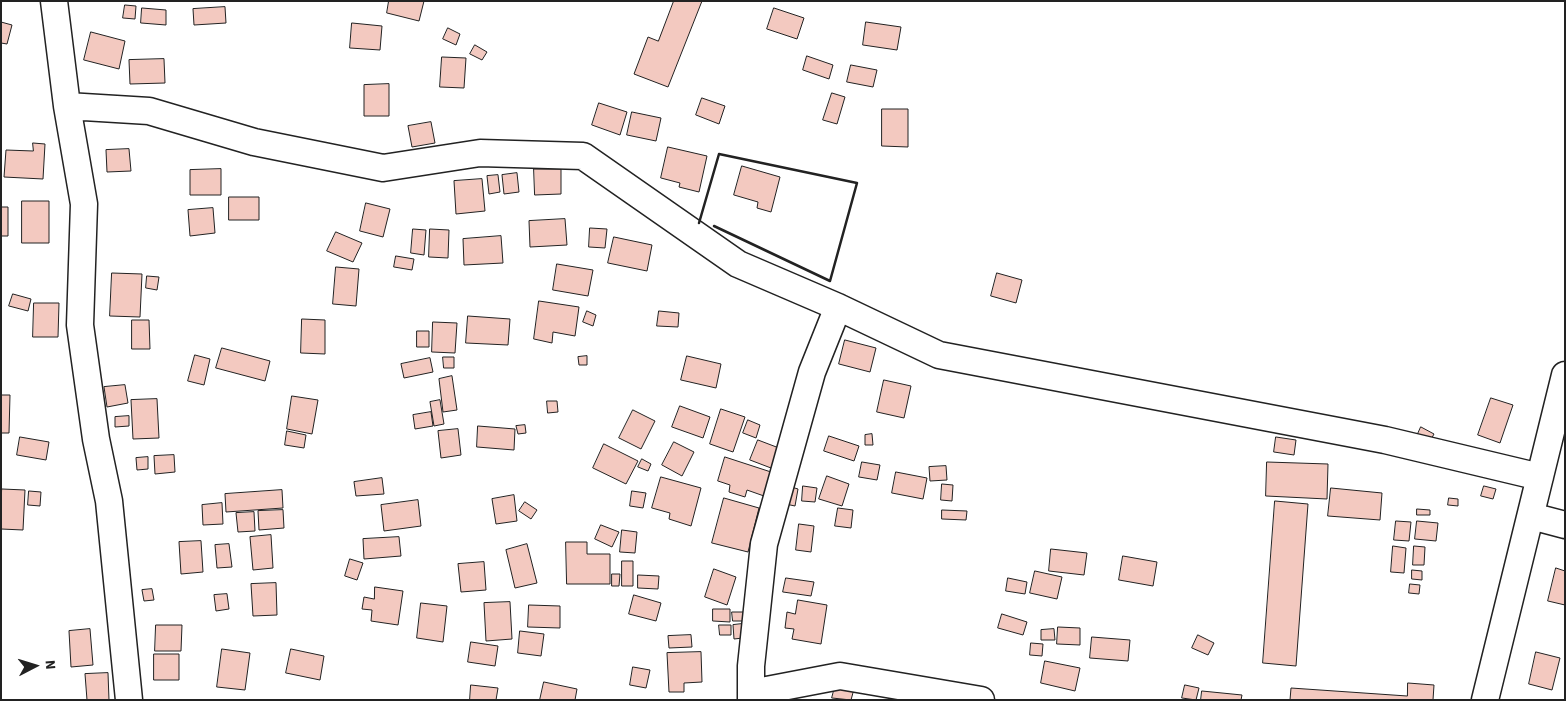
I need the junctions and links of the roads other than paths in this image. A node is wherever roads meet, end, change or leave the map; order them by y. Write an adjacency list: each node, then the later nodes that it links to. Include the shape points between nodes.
1 (54, 1): 2 (street)
2 (67, 106): 3 (street, via 149,111 254,142 383,168 480,153 582,156 738,264); 9 (street, via 84,204 80,325 96,439 109,501)
3 (838, 307): 5 (street, via 939,354 1385,440); 8 (street, via 812,372 764,544 750,666)
4 (1565, 375): 5 (street)
5 (1540, 477): 6 (street)
6 (1531, 516): 7 (street); 11 (street)
7 (1565, 525)
8 (751, 697): 10 (street, via 840,676)
9 (129, 700)
10 (981, 700)
11 (1485, 700)

